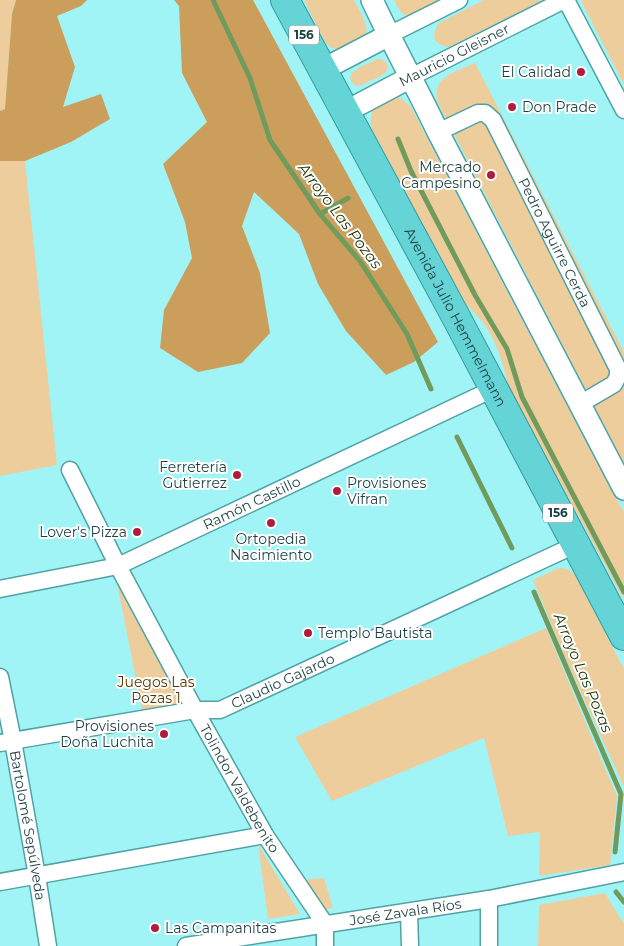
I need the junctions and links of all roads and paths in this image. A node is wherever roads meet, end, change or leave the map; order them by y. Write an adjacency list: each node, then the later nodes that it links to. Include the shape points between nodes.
1 (285, 0): 6 (highway, Avenida Julio Hemmelmann / 156)
2 (372, 0): 5 (street)
3 (460, 0): 5 (street)
4 (565, 0): 7 (street, Mauricio Gleisner); 8 (street)
5 (389, 35): 6 (street); 7 (street)
6 (322, 70): 9 (highway, Avenida Julio Hemmelmann / 156)
7 (411, 77): 9 (street, Mauricio Gleisner); 10 (street)
8 (624, 110)
9 (345, 112): 11 (highway, Avenida Julio Hemmelmann / 156)
10 (438, 132): 12 (street); 12 (street, Pedro Aguirre Cerda, via 478,113 485,113 493,120 618,369 614,384)
11 (493, 389): 15 (highway, Avenida Julio Hemmelmann / 156); 16 (street, Ramón Castillo)
12 (580, 404): 14 (street)
13 (70, 470): 16 (street, Tolindor Valdebenito)
14 (624, 489)
15 (575, 545): 18 (highway, Avenida Julio Hemmelmann / 156); 20 (street, Claudio Gajardo, via 220,710)
16 (118, 566): 17 (street, Ramón Castillo); 20 (street, Tolindor Valdebenito)
17 (0, 589)
18 (624, 636)
19 (0, 676): 21 (street, Bartolomé Sepúlveda)
20 (195, 710): 21 (street, Claudio Gajardo); 22 (street, Tolindor Valdebenito)
21 (6, 742): 24 (street, Bartolomé Sepúlveda)
22 (265, 835): 24 (street); 28 (street, Tolindor Valdebenito)
23 (624, 872): 26 (street, José Zavala Ríos)
24 (37, 876): 25 (street); 30 (street, Bartolomé Sepúlveda)
25 (0, 882)
26 (489, 899): 27 (street, José Zavala Ríos); 34 (street)
27 (409, 912): 28 (street, José Zavala Ríos); 33 (street)
28 (325, 924): 29 (street, José Zavala Ríos); 32 (street)
29 (232, 942): 31 (street, José Zavala Ríos)
30 (48, 946)
31 (186, 946)
32 (325, 946)
33 (410, 946)
34 (489, 946)

